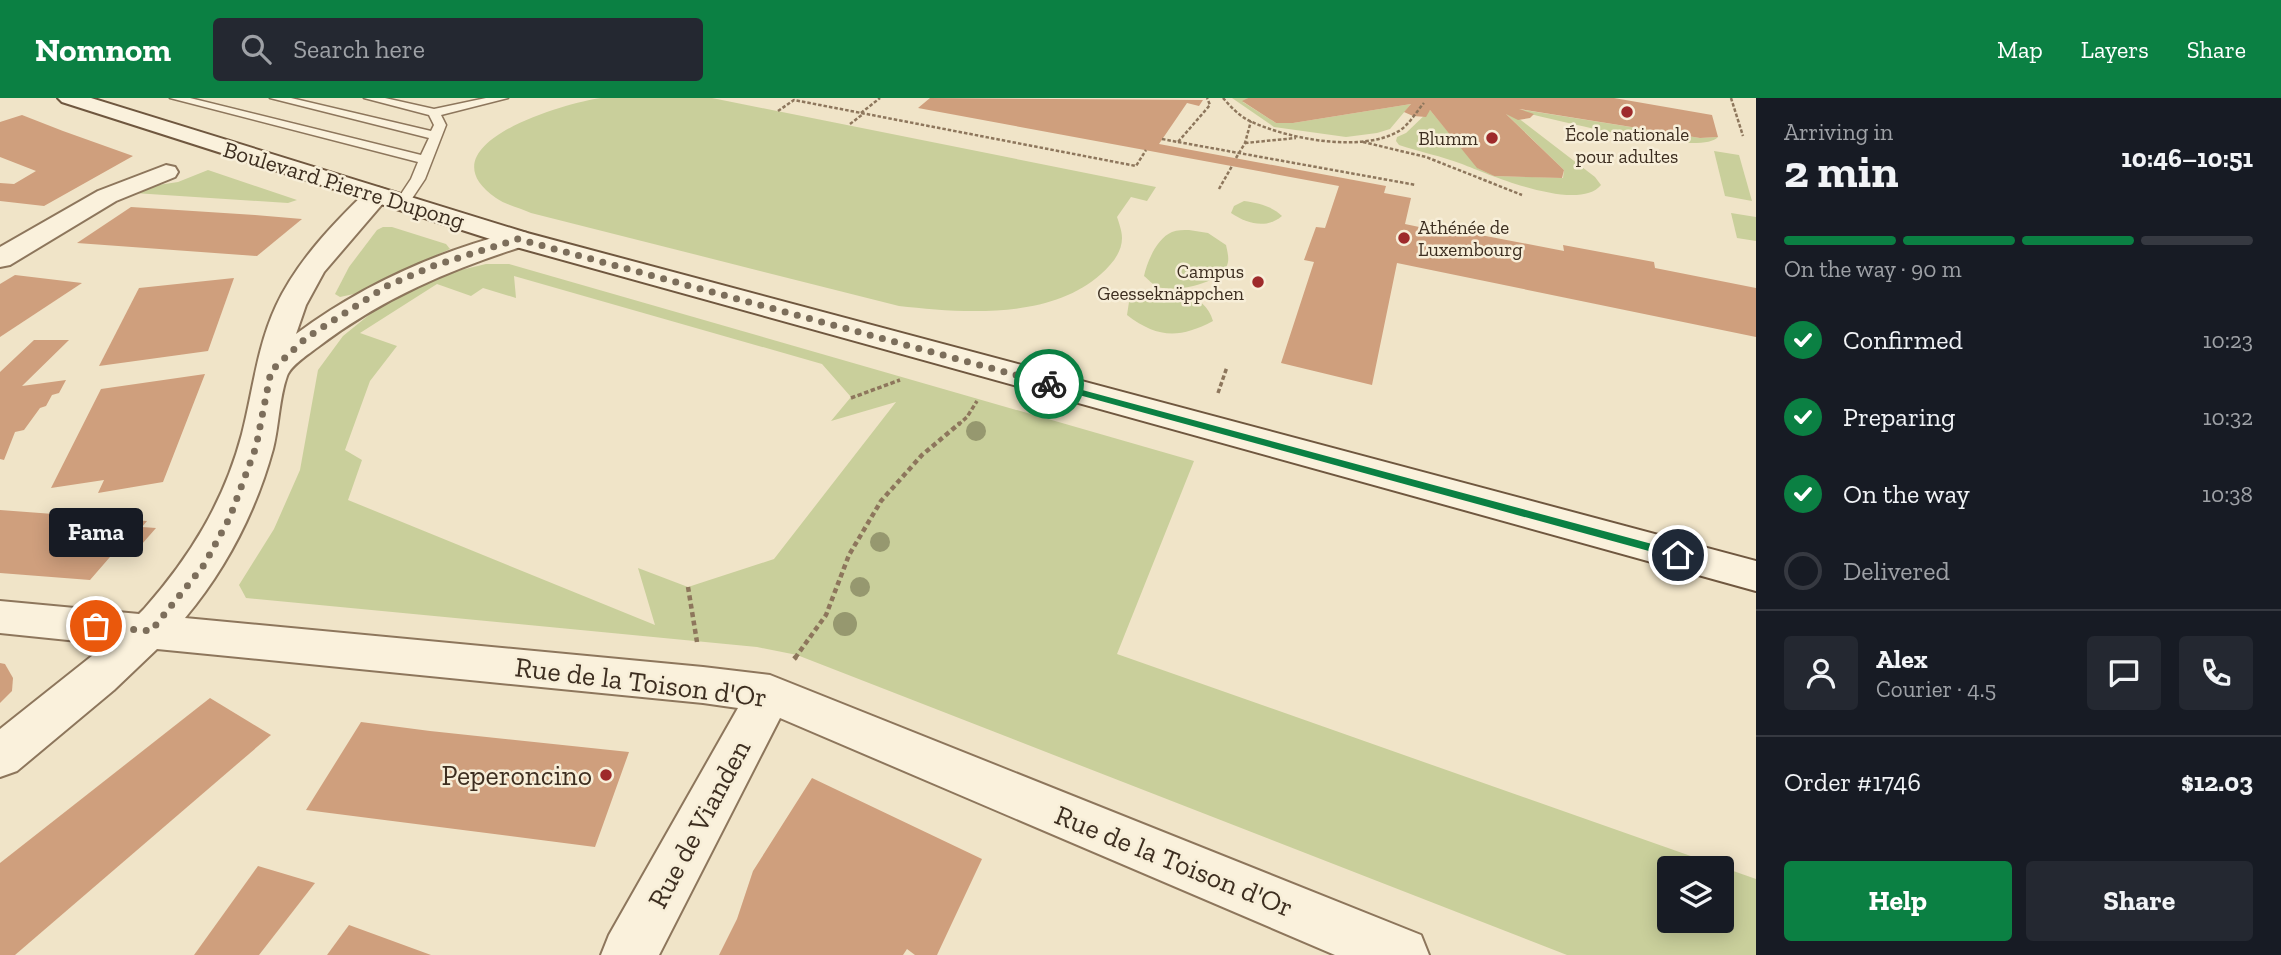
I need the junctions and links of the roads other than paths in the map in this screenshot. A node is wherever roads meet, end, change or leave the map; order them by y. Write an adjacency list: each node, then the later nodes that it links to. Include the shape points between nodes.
1 (69, 98): 10 (street, Boulevard Pierre Dupong)
2 (176, 98): 8 (lane)
3 (225, 98): 8 (lane)
4 (276, 98): 8 (lane)
5 (324, 98): 8 (lane)
6 (370, 98): 8 (lane)
7 (502, 98): 8 (lane)
8 (433, 136): 10 (lane, via 418,180)
9 (166, 172): 12 (street, via 107,196)
10 (389, 199): 11 (street, Boulevard Pierre Dupong); 13 (street, via 338,236 306,278 285,320)
11 (518, 239): 13 (street, via 387,286 306,338); 14 (street, Boulevard Pierre Dupong)
12 (0, 259)
13 (271, 371): 16 (street, via 256,447 230,517 204,565)
14 (1756, 576)
15 (0, 617): 16 (street, Rue de la Toison d'Or)
16 (151, 631): 17 (street, Rue de la Toison d'Or); 18 (street)
17 (769, 694): 19 (street, Rue de Vianden); 20 (street, Rue de la Toison d'Or)
18 (0, 756)
19 (629, 955)
20 (1401, 955)

